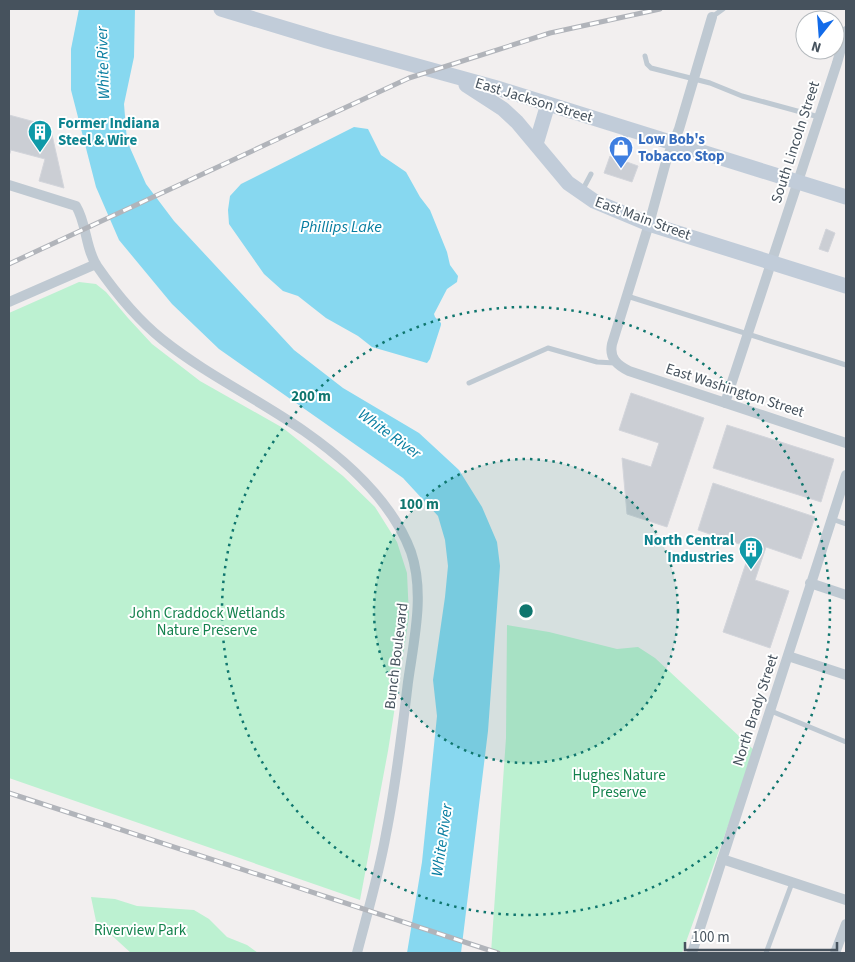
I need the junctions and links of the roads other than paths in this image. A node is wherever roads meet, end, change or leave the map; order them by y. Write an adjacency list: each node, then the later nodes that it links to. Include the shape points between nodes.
1 (221, 9): 7 (main road, East Jackson Street)
2 (723, 9): 3 (lane)
3 (712, 17): 8 (street)
4 (846, 31): 6 (street, South Lincoln Street)
5 (645, 56): 8 (lane, via 646,64 651,68)
6 (842, 63): 10 (street, South Lincoln Street)
7 (451, 76): 9 (main road, East Jackson Street); 12 (main road, East Main Street, via 503,109)
8 (694, 79): 10 (lane); 13 (street)
9 (548, 104): 11 (main road, East Jackson Street); 12 (main road)
10 (819, 117): 16 (street, South Lincoln Street)
11 (628, 130): 13 (main road, East Jackson Street); 14 (lane)
12 (536, 144): 18 (main road, East Main Street)
13 (673, 144): 16 (main road, East Jackson Street); 20 (street)
14 (622, 151)
15 (591, 174): 18 (lane)
16 (798, 182): 19 (main road, East Jackson Street); 21 (street, South Lincoln Street)
17 (9, 185): 22 (street, Bunch Boulevard, via 76,206)
18 (580, 193): 20 (main road, East Main Street)
19 (846, 197)
20 (649, 224): 21 (main road, East Main Street); 24 (street)
21 (772, 262): 23 (main road, East Main Street); 26 (street, South Lincoln Street)
22 (96, 264): 25 (street); 45 (street, Bunch Boulevard, via 134,313 161,339 304,431 356,473 385,504 411,552 417,580 418,609 400,749 386,836)
23 (846, 286)
24 (626, 296): 26 (lane); 27 (street, via 611,349)
25 (9, 302)
26 (748, 333): 28 (lane); 30 (street, South Lincoln Street)
27 (616, 363): 29 (lane, via 597,362 548,348); 30 (street, East Washington Street, via 629,371)
28 (846, 365)
29 (469, 384)
30 (725, 403): 31 (street, East Washington Street)
31 (846, 443)
32 (846, 475): 33 (street, North Brady Street)
33 (832, 519): 34 (lane); 35 (street, North Brady Street)
34 (846, 524)
35 (810, 583): 36 (street); 37 (street, North Brady Street)
36 (846, 595)
37 (788, 656): 38 (street); 39 (street, North Brady Street)
38 (846, 675)
39 (771, 711): 40 (lane); 41 (street, North Brady Street)
40 (846, 742)
41 (722, 859): 42 (street); 46 (street, North Brady Street)
42 (792, 883): 43 (street); 47 (lane)
43 (846, 900)
44 (846, 924): 48 (street)
45 (357, 953)
46 (692, 953)
47 (766, 953)
48 (835, 953)

